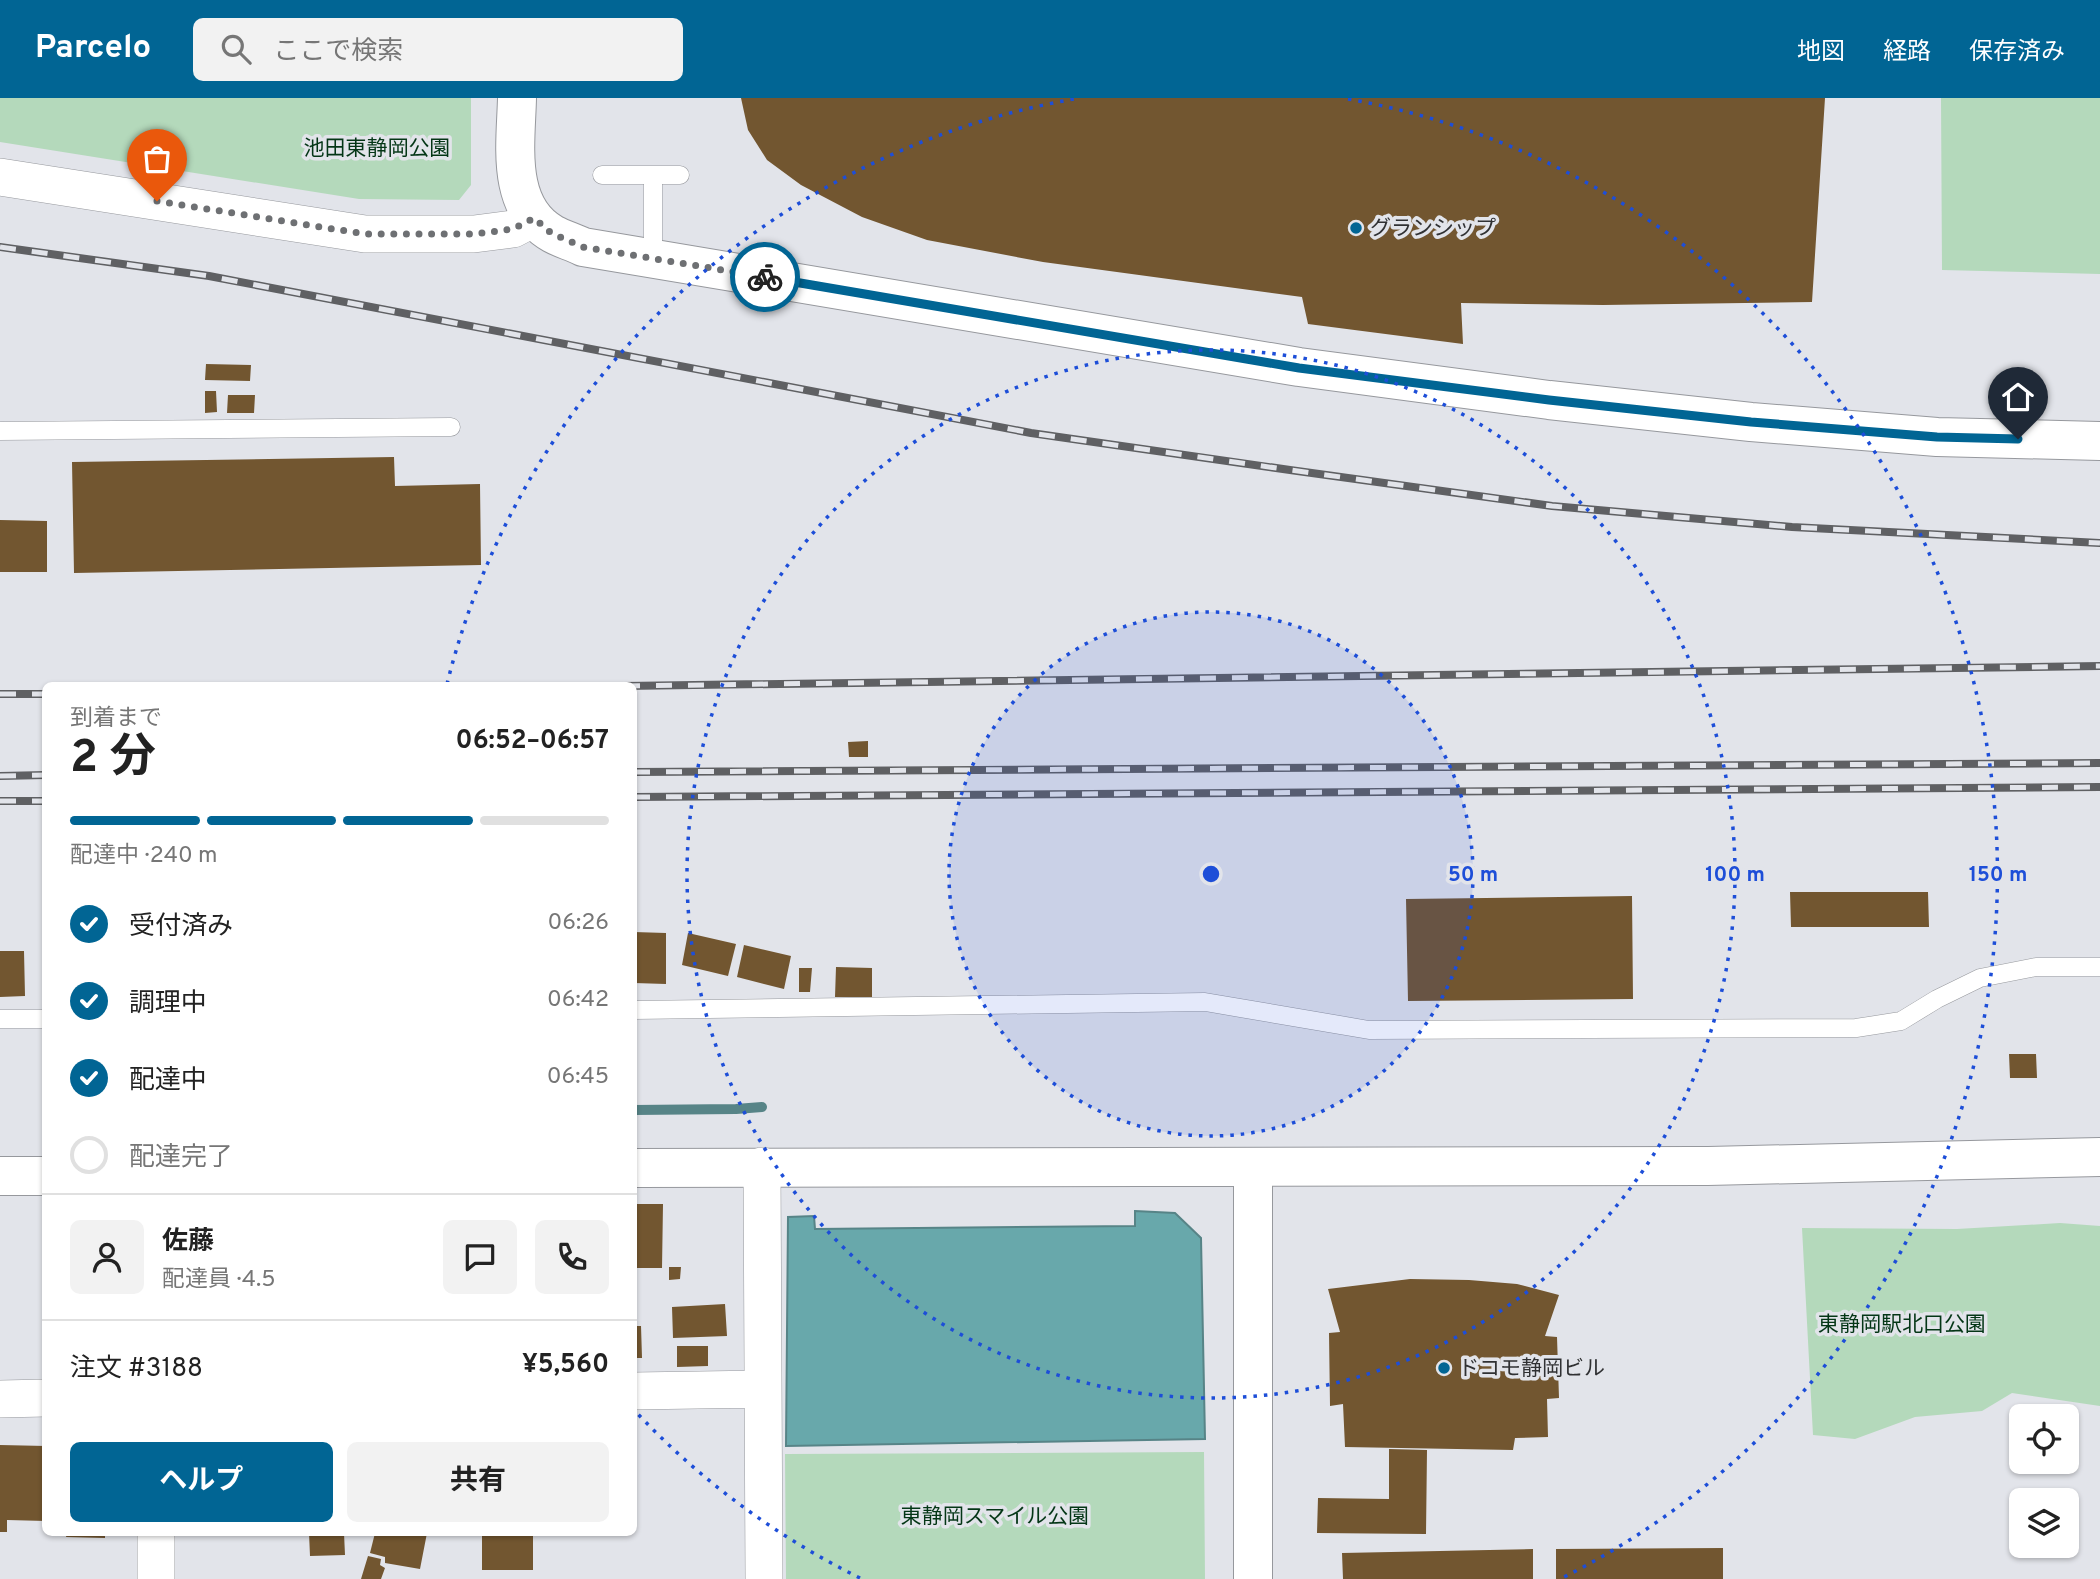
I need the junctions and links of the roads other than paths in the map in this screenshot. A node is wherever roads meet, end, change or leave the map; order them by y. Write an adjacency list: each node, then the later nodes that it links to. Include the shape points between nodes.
1 (517, 98): 6 (street, via 516,174)
2 (603, 175): 3 (lane)
3 (653, 175): 4 (lane); 7 (lane)
4 (680, 175)
5 (0, 177): 6 (street, via 365,234 474,234 513,229)
6 (534, 218): 7 (street, via 551,233 583,247)
7 (653, 258): 10 (street, via 1299,368 1549,400 1937,437)
8 (451, 427): 9 (lane)
9 (0, 431)
10 (2100, 441)
11 (2100, 967): 12 (lane, via 2036,967 1980,978 1901,1021 1856,1028 1369,1030 1205,1002)
12 (637, 1010)
13 (0, 1019): 14 (lane)
14 (42, 1019)
15 (2100, 1157): 17 (street, via 1694,1166)
16 (762, 1166): 17 (street); 18 (street); 21 (street)
17 (1253, 1167): 28 (street)
18 (637, 1168)
19 (42, 1175): 20 (street)
20 (0, 1176)
21 (763, 1389): 22 (street); 27 (street)
22 (637, 1391)
23 (42, 1398): 24 (street)
24 (0, 1399)
25 (156, 1536): 26 (street)
26 (156, 1579)
27 (764, 1579)
28 (1254, 1579)

